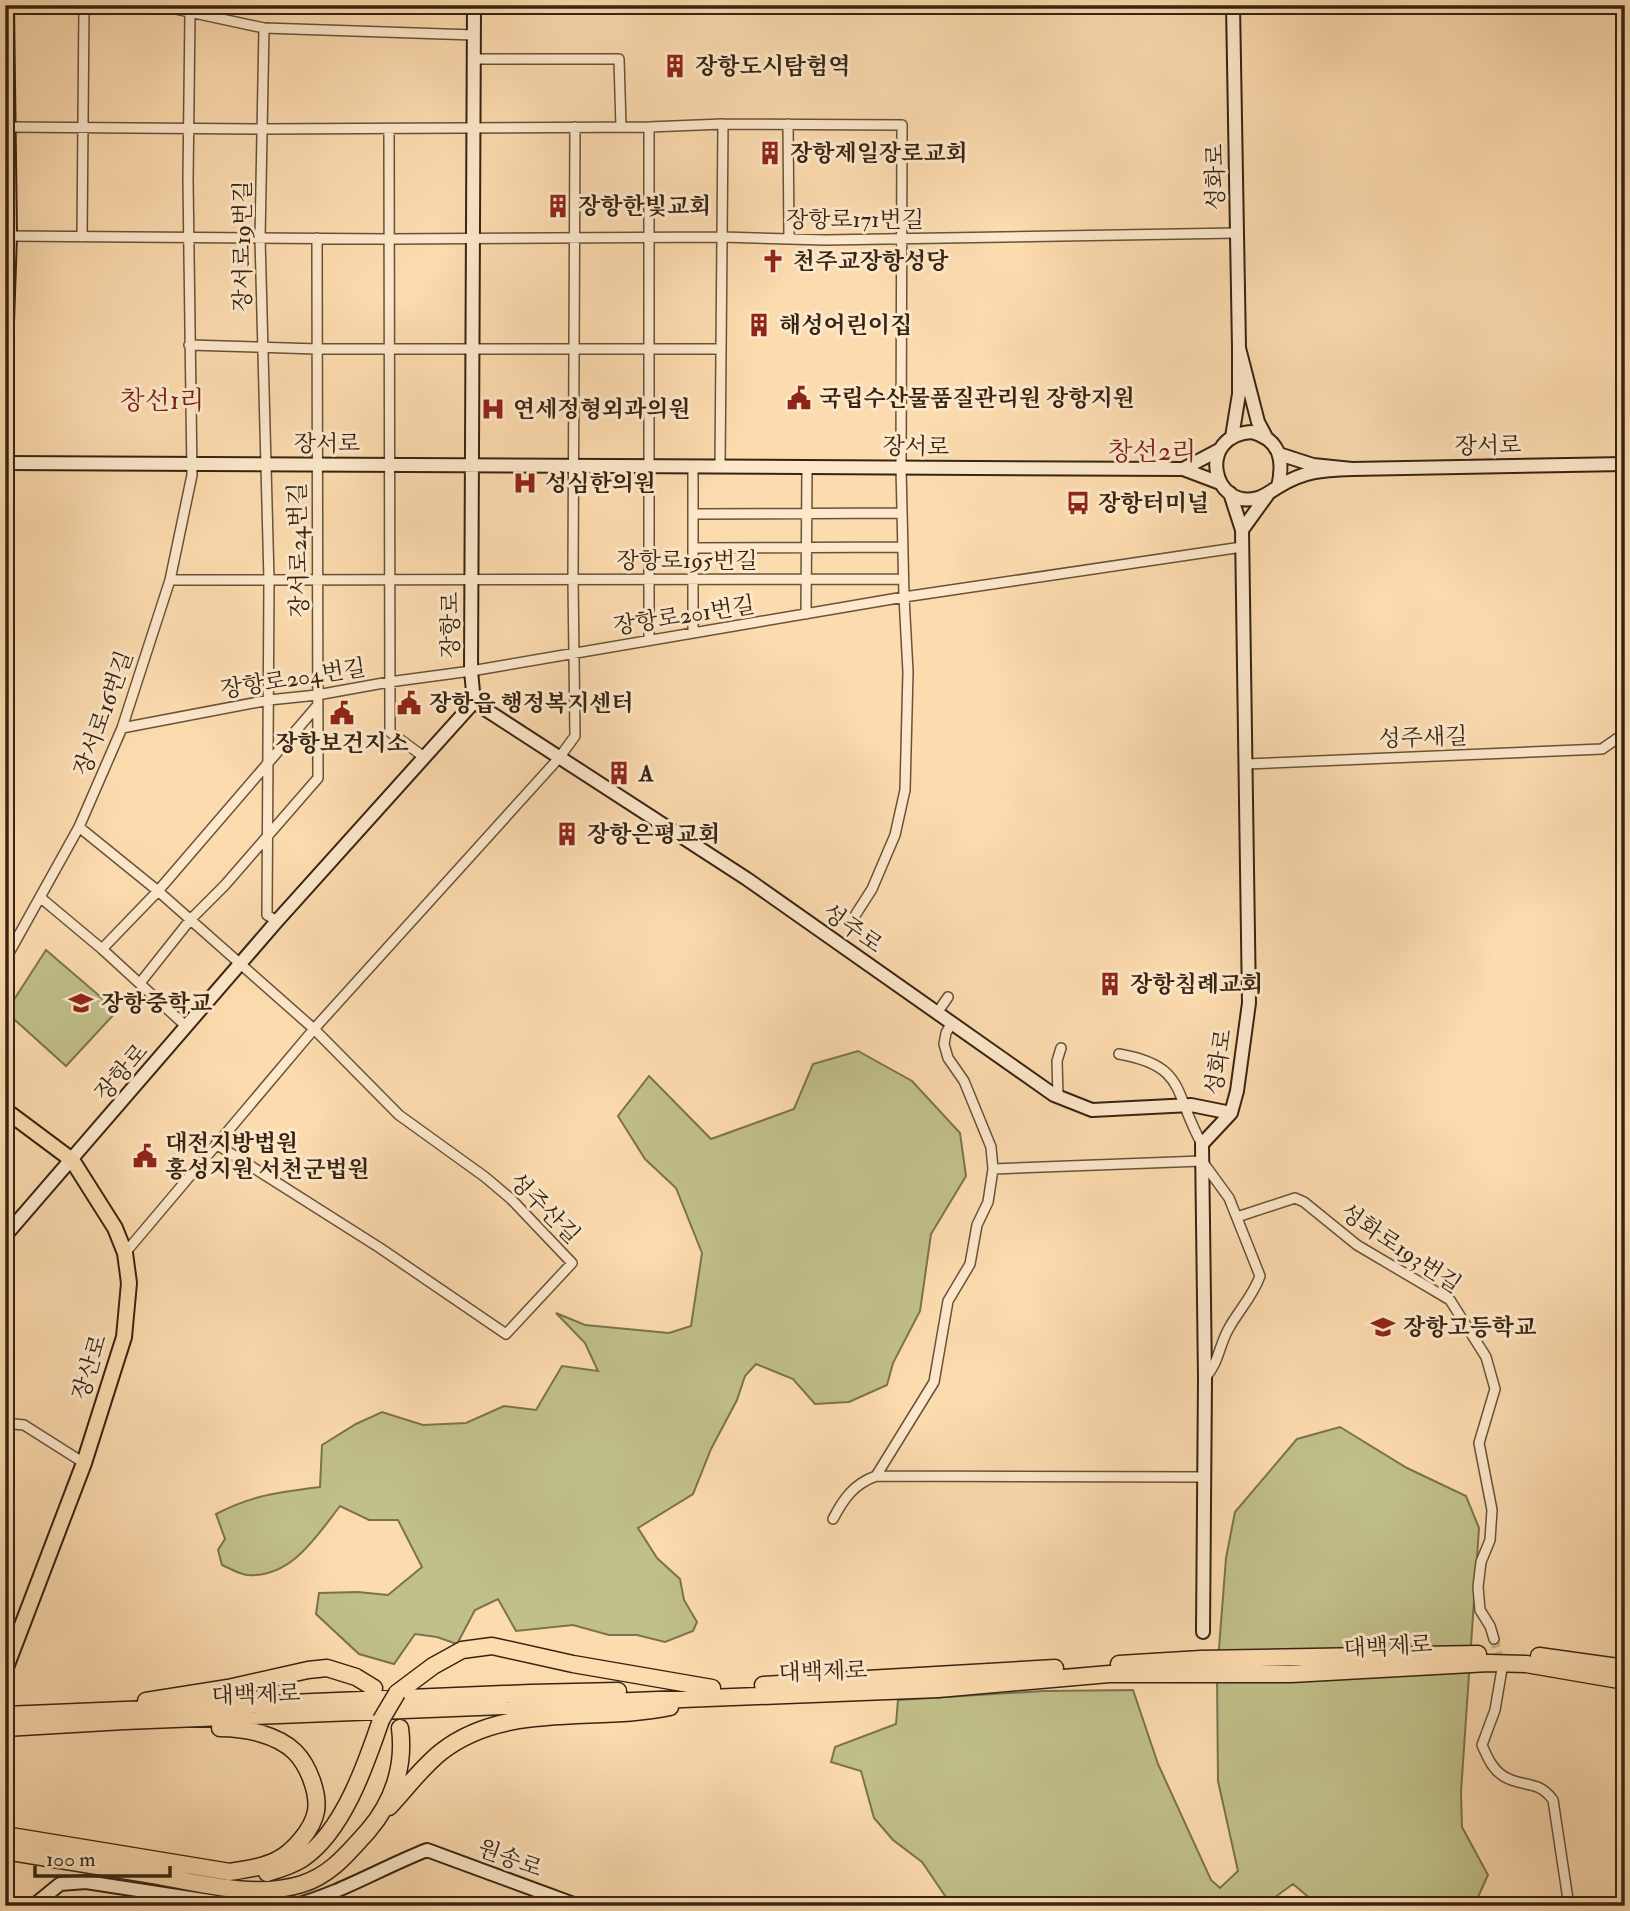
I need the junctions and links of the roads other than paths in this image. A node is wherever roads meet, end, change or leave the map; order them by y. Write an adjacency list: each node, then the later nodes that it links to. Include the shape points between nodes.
1 (6, 5): 13 (main road)
2 (84, 5): 12 (street)
3 (157, 5): 6 (street)
4 (474, 5): 8 (street, 장항로)
5 (1233, 5): 21 (street, 성화로)
6 (190, 13): 7 (street); 17 (street, 장서로16번길)
7 (264, 28): 8 (street); 19 (street, 장서로19번길)
8 (474, 35): 9 (street, 장항로)
9 (474, 59): 15 (street, via 619,59); 18 (street, 장항로)
10 (723, 124): 11 (street); 16 (street); 25 (street)
11 (788, 124): 31 (street, via 902,125); 33 (street)
12 (83, 126): 13 (street); 17 (street); 23 (street)
13 (8, 127): 22 (main road)
14 (575, 127): 15 (street); 18 (street); 30 (street)
15 (621, 127): 16 (street)
16 (649, 127): 24 (street)
17 (190, 128): 19 (street); 26 (street, 장서로16번길)
18 (475, 128): 20 (street); 29 (street, 장항로)
19 (261, 129): 20 (street); 27 (street, 장서로19번길)
20 (389, 129): 32 (street)
21 (1237, 233): 31 (street, 장항로171번길); 36 (street, 성화로)
22 (9, 236): 23 (street, 장항로171번길); 43 (main road)
23 (82, 237): 26 (street, 장항로171번길)
24 (649, 237): 25 (street, 장항로171번길); 30 (street, 장항로171번길); 41 (street)
25 (722, 237): 33 (street, 장항로171번길); 42 (street)
26 (189, 238): 27 (street, 장항로171번길); 34 (street, 장서로16번길)
27 (260, 238): 28 (street, 장항로171번길); 35 (street, 장서로19번길)
28 (317, 238): 32 (street, 장항로171번길); 37 (street, 장서로24번길)
29 (473, 238): 30 (street, 장항로171번길); 32 (street, 장항로171번길); 39 (street, 장항로)
30 (574, 238): 40 (street)
31 (901, 238): 33 (street, 장항로171번길); 60 (street)
32 (389, 239): 38 (street)
33 (789, 239)
34 (189, 345): 35 (street); 49 (street, 장서로16번길)
35 (261, 346): 37 (street); 51 (street, 장서로19번길)
36 (1239, 348): 44 (street, via 1239,394); 45 (street)
37 (317, 349): 38 (street); 50 (street, 장서로24번길)
38 (390, 349): 39 (street); 52 (street)
39 (473, 349): 40 (street); 53 (street, 장항로)
40 (574, 349): 41 (street); 55 (street)
41 (649, 349): 42 (street); 56 (street)
42 (720, 349): 58 (street)
43 (5, 351)
44 (1232, 437): 45 (street, via 1252,432); 46 (street)
45 (1266, 437): 47 (street)
46 (1219, 450): 61 (street); 63 (street, via 1215,463)
47 (1279, 454): 62 (street, via 1312,465); 64 (street, via 1282,461)
48 (5, 463): 49 (street, 장서로)
49 (192, 463): 51 (street, 장서로); 76 (street, 장서로16번길)
50 (316, 463): 51 (street, 장서로); 52 (street, 장서로); 78 (street, 장서로24번길)
51 (267, 464): 77 (street, 장서로19번길)
52 (389, 464): 53 (street, 장서로); 79 (street)
53 (473, 464): 55 (street, 장서로); 80 (street, 장항로)
54 (1625, 464): 62 (street, 장서로)
55 (575, 465): 56 (street, 장서로); 81 (street)
56 (649, 465): 57 (street, 장서로); 82 (street)
57 (693, 466): 58 (street, 장서로); 68 (street)
58 (720, 466): 59 (street, 장서로)
59 (807, 466): 60 (street, 장서로); 66 (street)
60 (901, 467): 61 (street, 장서로); 67 (street)
61 (1183, 469): 63 (street)
62 (1352, 469): 64 (street, via 1295,476)
63 (1220, 483): 65 (street)
64 (1274, 490): 65 (street, via 1248,499); 69 (street)
65 (1230, 493): 69 (street, 성화로)
66 (806, 513): 67 (street); 68 (street); 70 (street)
67 (902, 513): 71 (street)
68 (693, 514): 73 (street)
69 (1242, 530): 72 (street, 성화로)
70 (807, 547): 71 (street); 73 (street); 74 (street)
71 (903, 547): 75 (street)
72 (1242, 547): 84 (street, 장항로201번길); 100 (street, 성화로)
73 (693, 548): 83 (street)
74 (806, 578): 75 (street, 장항로195번길); 83 (street, 장항로195번길); 85 (street)
75 (903, 579): 84 (street)
76 (170, 580): 77 (street, 장항로195번길); 95 (street, 장서로16번길)
77 (269, 580): 78 (street, 장항로195번길); 92 (street, 장서로19번길)
78 (318, 580): 79 (street, 장항로195번길); 91 (street, 장서로24번길)
79 (389, 580): 80 (street, 장항로195번길); 90 (street)
80 (471, 580): 81 (street, 장항로195번길); 89 (street, 장항로)
81 (573, 580): 82 (street, 장항로195번길); 88 (street)
82 (649, 580): 83 (street, 장항로195번길); 87 (street)
83 (693, 580): 86 (street)
84 (904, 597): 85 (street, 장항로201번길); 105 (street, via 908,672 905,790 891,845)
85 (806, 614): 86 (street, 장항로201번길)
86 (693, 633): 87 (street, 장항로201번길)
87 (649, 640): 88 (street, 장항로201번길)
88 (574, 653): 89 (street, 장항로201번길); 98 (street, via 575,736)
89 (471, 671): 90 (street, 장항로204번길); 93 (street, 장항로)
90 (389, 682): 91 (street, 장항로204번길); 97 (street, via 390,732)
91 (317, 695): 92 (street, 장항로204번길); 94 (street, 장서로24번길)
92 (269, 700): 95 (street, 장항로204번길); 99 (street, 장서로19번길)
93 (474, 702): 97 (street, 장항로); 98 (street, 성주로)
94 (317, 706): 99 (street); 102 (street, 장서로24번길, via 318,778)
95 (122, 728): 101 (street, 장서로16번길)
96 (1625, 733): 100 (street, 성주새길, via 1602,749)
97 (424, 757): 107 (street, 장항로)
98 (559, 758): 113 (street, 성주로, via 747,879); 116 (street)
99 (270, 761): 102 (street, 장서로19번길); 103 (street)
100 (1246, 764): 122 (street, 성화로, via 1249,1003)
101 (79, 827): 103 (street, 성주산길); 104 (street, 장서로16번길)
102 (269, 833): 106 (street); 107 (street, 장서로19번길, via 267,915)
103 (158, 891): 106 (street, 성주산길); 108 (street)
104 (41, 898): 108 (street); 109 (street, 장서로16번길)
105 (856, 914)
106 (190, 920): 110 (street, 성주산길); 111 (street)
107 (277, 920): 110 (street, 장항로)
108 (102, 949): 111 (street)
109 (5, 960)
110 (241, 964): 115 (street, 장항로); 116 (street, 성주산길)
111 (140, 983): 115 (street)
112 (948, 998): 113 (street)
113 (937, 1013): 114 (street, 성주로)
114 (951, 1024): 119 (street, 성주로); 127 (street, via 944,1044 948,1058 964,1081 991,1147)
115 (187, 1027): 125 (street, 장항로)
116 (314, 1029): 123 (street); 123 (street, 성주산길, via 399,1115 502,1191 572,1263 506,1334)
117 (1062, 1048): 119 (street, via 1057,1061)
118 (1119, 1054): 120 (street, via 1158,1066 1172,1076)
119 (1058, 1096): 120 (street, 성주로, via 1092,1110)
120 (1184, 1106): 122 (street, 성주로); 124 (street)
121 (5, 1110): 125 (main road, 장산로)
122 (1231, 1113): 124 (street, 성화로)
123 (216, 1144): 130 (street)
124 (1202, 1144): 126 (street)
125 (72, 1160): 129 (street, 장항로); 130 (main road, 장산로, via 108,1216)
126 (1202, 1161): 127 (street); 128 (street); 131 (street)
127 (993, 1169): 134 (street, via 970,1264 948,1301 934,1382)
128 (1237, 1217): 131 (street, via 1260,1276); 138 (street, 성화로193번길, via 1295,1198 1357,1245 1450,1300 1468,1326 1486,1357 1495,1390 1479,1443 1492,1510 1478,1587 1480,1610)
129 (5, 1236)
130 (125, 1253): 133 (main road, 장산로, via 129,1283 124,1337)
131 (1205, 1378): 135 (street)
132 (5, 1423): 133 (street, via 24,1425)
133 (83, 1462): 139 (main road, 장산로)
134 (876, 1476): 135 (street); 136 (street, via 846,1494)
135 (1204, 1477): 137 (street)
136 (833, 1519)
137 (1203, 1632)
138 (1494, 1639)
139 (6, 1664)
140 (1625, 1668): 144 (highway, 대백제로, via 1506,1653 1215,1658)
141 (1502, 1669): 156 (street, via 1495,1710 1482,1745 1490,1765 1509,1779 1546,1791 1553,1800)
142 (1625, 1681): 144 (highway, 대백제로, via 1548,1667 1489,1663 1291,1674 1109,1674 938,1689)
143 (374, 1688): 146 (highway, via 327,1668 308,1670 156,1698)
144 (713, 1693): 146 (highway, 대백제로, via 531,1693); 149 (highway, via 647,1712 518,1720 480,1730 442,1751); 151 (highway, bridge, via 492,1646 462,1650 397,1693 357,1783 333,1827 314,1850 289,1867 256,1876)
145 (5, 1715): 147 (highway, 대백제로)
146 (119, 1715): 147 (highway, 대백제로); 151 (highway, via 159,1729 240,1728 283,1742 295,1752 313,1788 316,1811 308,1831 279,1860)
147 (17, 1724)
148 (400, 1728): 149 (highway, via 400,1770)
149 (378, 1819): 150 (highway, via 325,1874 275,1889 219,1886)
150 (6, 1843): 151 (highway)
151 (230, 1872)
152 (33, 1906): 153 (street, via 60,1884 86,1882)
153 (242, 1906)
154 (292, 1906): 155 (street, 원송로, via 427,1850)
155 (579, 1906)
156 (1569, 1906)

